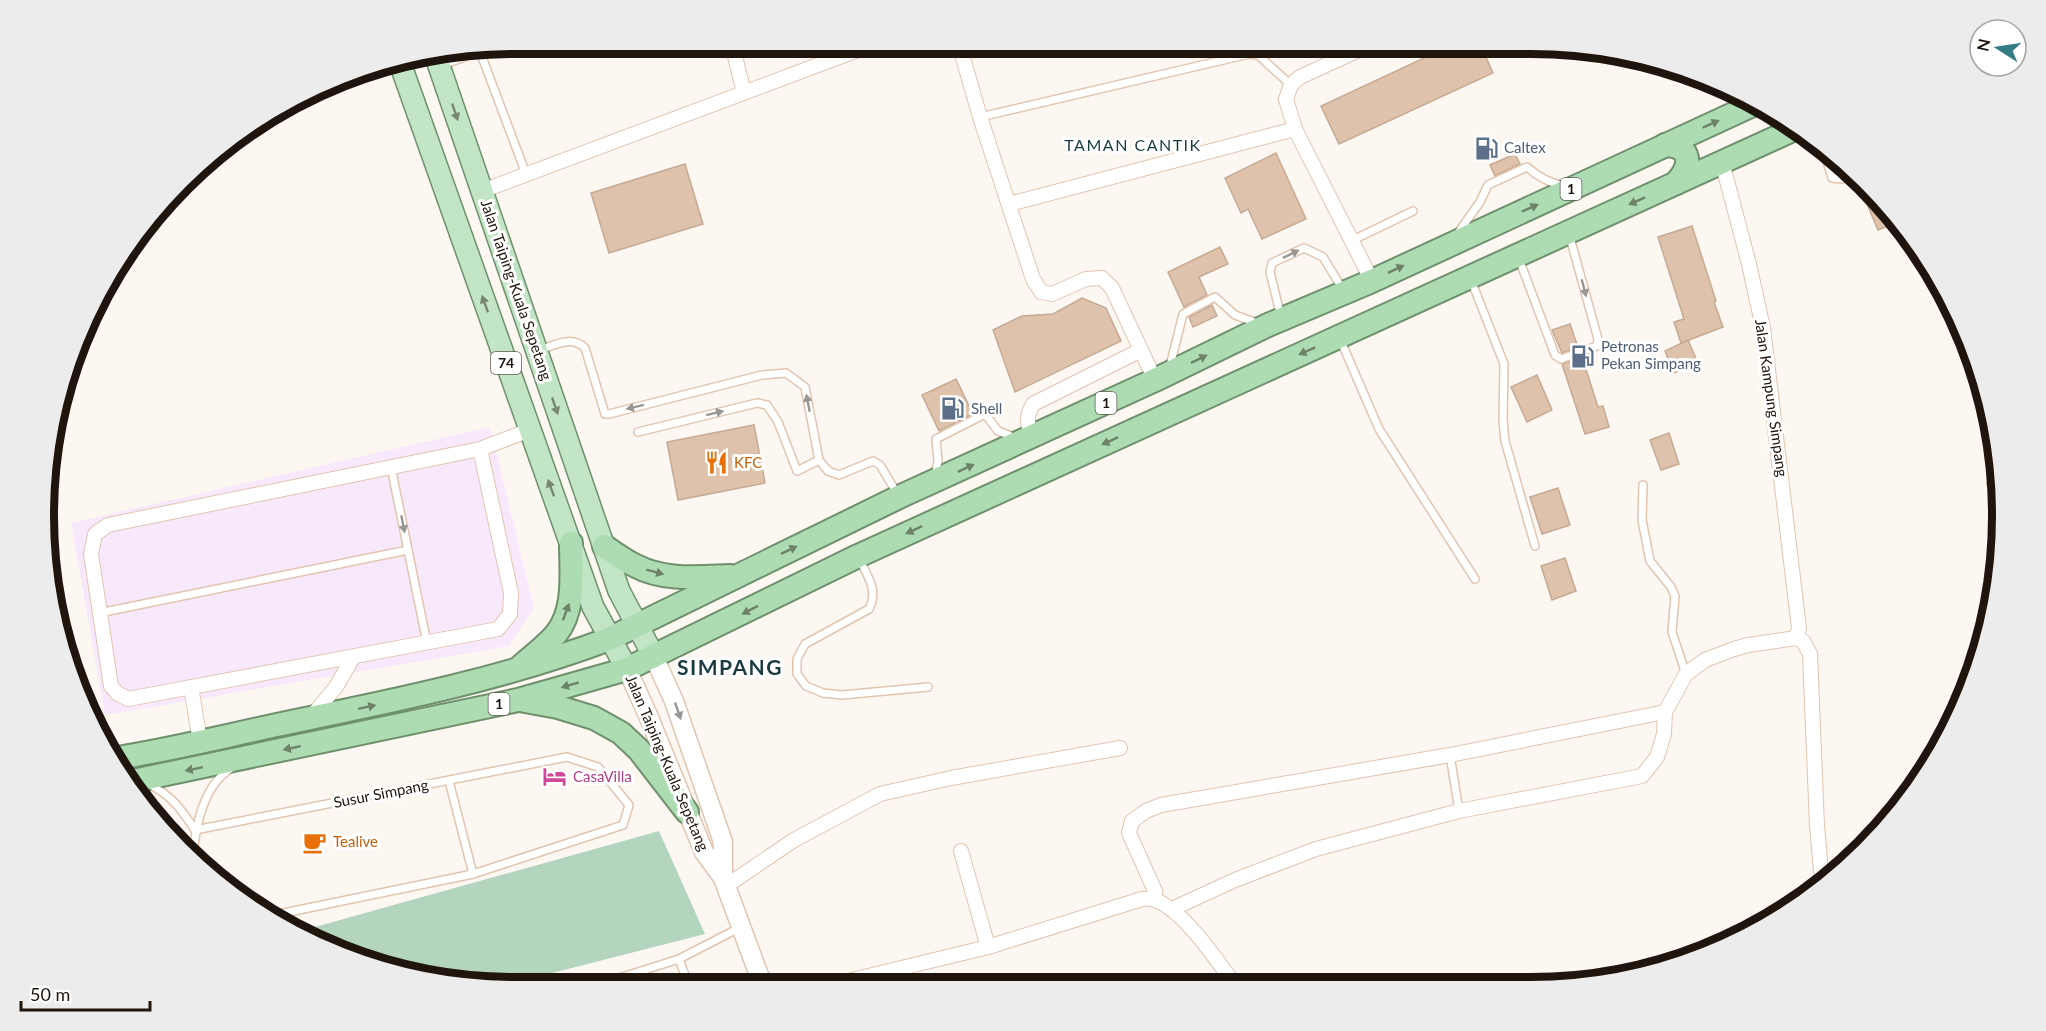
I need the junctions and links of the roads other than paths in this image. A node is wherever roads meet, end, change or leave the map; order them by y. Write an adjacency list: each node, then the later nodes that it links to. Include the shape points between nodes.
1 (734, 54): 9 (street)
2 (847, 54): 9 (street)
3 (962, 54): 12 (street)
4 (1350, 54): 8 (street)
5 (481, 55): 19 (lane)
6 (438, 61): 23 (main road, Jalan Taiping-Kuala Sepetang / 74, one-way to 23)
7 (402, 69): 38 (main road, Jalan Taiping-Kuala Sepetang / 74, one-way to 7)
8 (1291, 85): 12 (lane, via 1258,55 1249,54); 13 (street, via 1286,99)
9 (744, 93): 19 (street)
10 (1747, 108): 16 (highway, 1, one-way to 10)
11 (1749, 110): 15 (highway, via 1737,124 1739,136)
12 (981, 117): 24 (street)
13 (1295, 129): 24 (street); 27 (street)
14 (1788, 132): 15 (highway, 1)
15 (1767, 142): 17 (highway, 1)
16 (1665, 145): 21 (highway, via 1678,147 1688,160); 22 (highway, 1)
17 (1722, 162): 21 (highway, 1); 56 (street, Jalan Kampung Simpang, via 1763,328 1799,628)
18 (1827, 163): 20 (lane, via 1832,178)
19 (526, 174): 23 (street)
20 (1845, 178)
21 (1676, 183): 26 (highway, 1, one-way to 26)
22 (1573, 188): 28 (highway, 1, one-way to 22); 28 (lane, via 1550,183 1527,167 1488,184)
23 (482, 190): 36 (main road, Jalan Taiping-Kuala Sepetang / 74)
24 (1008, 204): 35 (street, via 1041,292 1052,294 1086,279 1102,278 1112,288)
25 (1413, 212): 27 (lane)
26 (1569, 232): 29 (highway, 1); 29 (lane, one-way to 29, via 1597,346 1558,358)
27 (1351, 241): 31 (street)
28 (1450, 245): 31 (highway, 1, one-way to 28)
29 (1518, 255): 30 (highway, 1)
30 (1470, 277): 34 (highway, 1); 49 (lane, via 1504,364 1505,441)
31 (1371, 281): 32 (highway, 1)
32 (1344, 293): 33 (highway, 1); 33 (lane, one-way to 32, via 1272,263 1304,248 1323,257)
33 (1275, 322): 37 (highway, 1, one-way to 33); 37 (lane, via 1249,321 1235,315 1215,297 1183,314)
34 (1339, 336): 51 (highway, 1, one-way to 51); 53 (lane, via 1379,429)
35 (1141, 350): 37 (street); 40 (street, via 1033,404 1028,414)
36 (536, 351): 42 (lane, one-way to 36, via 805,387 786,373 762,375 605,414 585,348 579,342 571,340); 48 (main road, Jalan Taiping-Kuala Sepetang / 74, one-way to 48)
37 (1162, 377): 40 (highway, 1)
38 (530, 430): 41 (street); 47 (main road, Jalan Taiping-Kuala Sepetang / 74, one-way to 38)
39 (638, 432): 42 (lane, one-way to 42, via 757,403 767,405 778,422 797,471)
40 (1029, 439): 44 (highway, 1, one-way to 40); 44 (lane, via 998,430 985,414 936,439 938,461)
41 (480, 449): 43 (street); 58 (street, via 512,593 510,614 498,629)
42 (819, 460): 46 (lane, via 828,471 839,475 873,461 880,465)
43 (391, 467): 50 (lane, one-way to 50); 54 (street, via 108,525 95,534 91,554)
44 (932, 484): 46 (highway, 1)
45 (1643, 484): 63 (lane, via 1642,520 1650,561 1675,596 1672,632)
46 (899, 497): 52 (highway, 1, one-way to 46)
47 (571, 543): 57 (main road, Jalan Taiping-Kuala Sepetang / 74, via 593,607); 62 (highway, one-way to 47, via 557,634 569,608)
48 (604, 546): 52 (highway, one-way to 52, via 637,567 663,575); 55 (main road, Jalan Taiping-Kuala Sepetang / 74, via 619,591)
49 (1535, 546)
50 (408, 550): 54 (lane); 58 (lane)
51 (858, 556): 60 (highway, 1, one-way to 60); 65 (lane, via 874,591 874,600 869,609 805,644 797,659 797,674 806,686 842,695)
52 (736, 576): 55 (highway, 1)
53 (1475, 579)
54 (99, 613): 64 (street, via 111,686 117,693 128,699)
55 (637, 624): 57 (highway, 1); 60 (main road, Jalan Taiping-Kuala Sepetang / 74)
56 (1796, 638): 63 (street, via 1734,649 1705,660); 82 (street, via 1803,641 1810,654)
57 (609, 639): 61 (main road, Jalan Taiping-Kuala Sepetang / 74); 62 (highway, 1)
58 (426, 643): 59 (street)
59 (353, 657): 64 (street); 68 (street, via 336,687)
60 (654, 657): 61 (highway, 1); 84 (main road, Jalan Taiping-Kuala Sepetang / 74, one-way to 84, via 674,700 723,842)
61 (627, 669): 66 (highway, 1, one-way to 66); 78 (main road, Jalan Taiping-Kuala Sepetang / 74)
62 (515, 671): 68 (highway, 1, one-way to 62)
63 (1686, 674): 67 (street)
64 (191, 687): 69 (street)
65 (928, 687)
66 (519, 700): 73 (highway, 1, one-way to 73); 78 (highway, via 594,718 621,733)
67 (1665, 712): 71 (street); 77 (street, via 1658,757 1642,776)
68 (310, 719): 69 (highway, 1)
69 (200, 741): 72 (highway, 1)
70 (1120, 748): 84 (street, via 879,794)
71 (1450, 755): 77 (lane); 85 (street, via 1172,802 1146,811 1132,822 1129,833 1155,891)
72 (123, 757)
73 (249, 757): 74 (highway, 1, one-way to 74); 79 (lane, via 223,773 210,790)
74 (137, 780)
75 (138, 781): 79 (lane, via 165,792)
76 (449, 781): 79 (lane, Susur Simpang); 83 (lane); 83 (lane, Susur Simpang, via 567,757 598,767 629,805 623,825)
77 (1459, 811): 86 (street, via 1316,849)
78 (687, 812): 84 (main road, Jalan Taiping-Kuala Sepetang / 74, via 704,852)
79 (195, 830): 80 (lane)
80 (194, 846)
81 (961, 851): 89 (street)
82 (1821, 873)
83 (472, 874): 87 (lane)
84 (724, 882): 88 (main road, 74)
85 (1154, 899): 86 (street); 89 (street, via 1142,899)
86 (1173, 909): 95 (street)
87 (282, 913)
88 (741, 927): 90 (lane); 93 (main road, 74)
89 (988, 947): 94 (street)
90 (679, 959): 91 (lane); 92 (lane)
91 (622, 977)
92 (686, 977)
93 (760, 977)
94 (864, 977)
95 (1229, 977)

